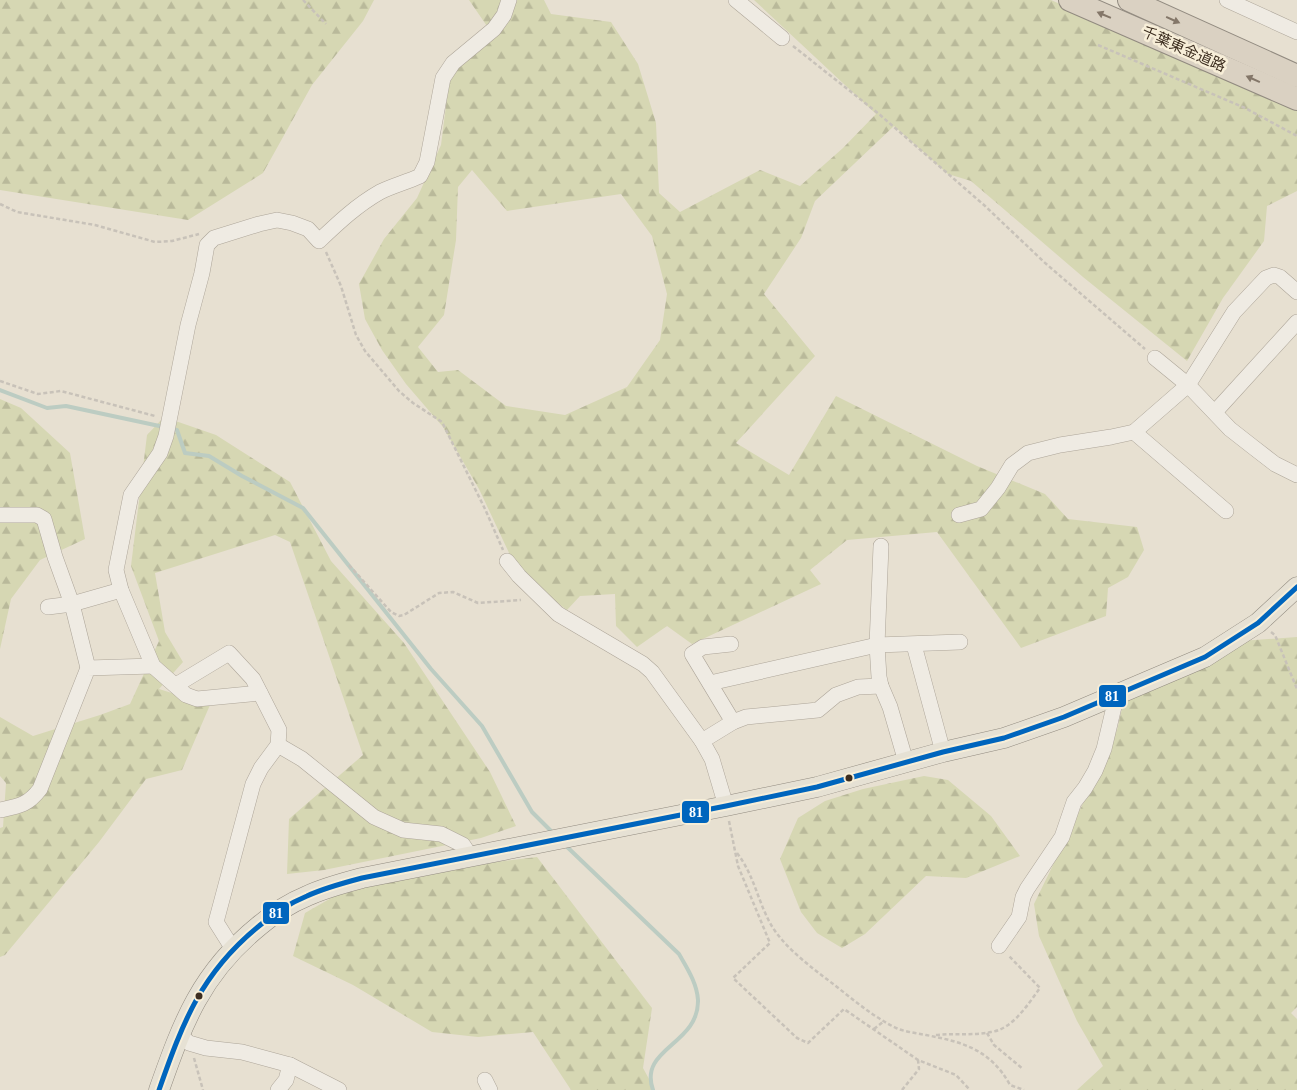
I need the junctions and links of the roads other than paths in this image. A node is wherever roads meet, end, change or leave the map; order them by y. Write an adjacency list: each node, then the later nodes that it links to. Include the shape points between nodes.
1 (509, 0): 23 (street, via 494,29 453,63 443,78 427,162 420,176 366,200 319,241 308,230 277,220 214,238 207,245 160,453 131,495 116,570)
2 (736, 0): 7 (street)
3 (1070, 0): 9 (highway, 千葉東金道路, one-way to 3)
4 (1129, 0): 8 (highway, 千葉東金道路, one-way to 8)
5 (1227, 0): 6 (street)
6 (1297, 32)
7 (782, 38)
8 (1297, 76)
9 (1297, 100)
10 (1297, 292): 13 (street, via 1280,276 1266,278 1234,312)
11 (1297, 322): 14 (street)
12 (1155, 358): 13 (street)
13 (1188, 385): 14 (street); 15 (street)
14 (1215, 412): 16 (street, via 1230,429 1275,464)
15 (1134, 432): 17 (street); 19 (street, via 1028,453 1012,465 981,508)
16 (1297, 474)
17 (1226, 511)
18 (0, 515): 24 (street, via 37,515 44,519)
19 (959, 515)
20 (882, 546): 28 (street)
21 (507, 561): 38 (street, via 558,614 652,672)
22 (1297, 587): 36 (main road, via 1258,623 1205,656)
23 (121, 590): 24 (street); 30 (street)
24 (72, 604): 25 (street); 31 (street)
25 (48, 607)
26 (960, 642): 29 (street)
27 (731, 644): 32 (street, via 703,647 692,654)
28 (877, 645): 29 (street); 32 (street); 34 (street)
29 (914, 645): 40 (street)
30 (153, 666): 31 (street); 33 (street)
31 (88, 668): 43 (street, via 40,789 22,805)
32 (710, 682): 37 (street)
33 (176, 685): 35 (street, via 186,695 197,699); 35 (street, via 229,654 253,679)
34 (881, 686): 37 (street, via 858,687 836,695 818,710 746,717); 41 (street)
35 (260, 692): 39 (street, via 280,730)
36 (1117, 694): 40 (main road, via 1004,738); 45 (street, via 1104,749 1095,771 1074,802 1062,837 1027,889 1019,917)
37 (733, 722): 38 (street)
38 (702, 741): 42 (street, via 712,759)
39 (278, 745): 44 (street, via 302,759 374,817 403,830 441,834 463,845); 46 (street, via 253,784 216,922)
40 (943, 752): 41 (main road)
41 (906, 762): 42 (main road)
42 (726, 806): 44 (main road)
43 (0, 810)
44 (471, 857): 46 (main road, via 362,878 308,895 267,919)
45 (999, 946)
46 (234, 949): 47 (main road, via 207,980)
47 (184, 1038): 48 (street, via 206,1048 242,1052); 49 (main road)
48 (290, 1065): 50 (street, via 286,1080); 51 (street)
49 (159, 1090)
50 (278, 1090)
51 (340, 1090)

